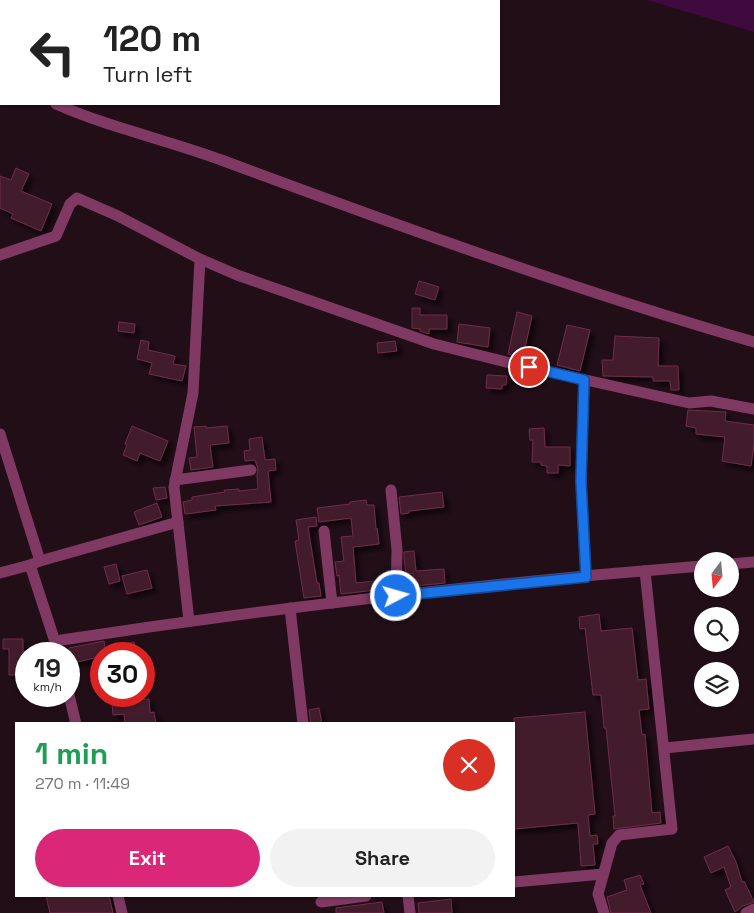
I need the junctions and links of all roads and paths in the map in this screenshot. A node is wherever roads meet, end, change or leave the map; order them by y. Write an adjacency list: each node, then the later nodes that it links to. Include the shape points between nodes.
1 (58, 105): 4 (street, via 215,158 414,232)
2 (0, 255): 3 (street, via 56,236 70,204 78,198)
3 (200, 259): 5 (street, via 237,276 434,344); 9 (street, via 193,393)
4 (754, 342)
5 (584, 380): 6 (street, via 689,403 711,400); 19 (street, via 581,481)
6 (754, 409)
7 (0, 434): 14 (street)
8 (251, 470): 9 (street)
9 (175, 480): 11 (street)
10 (391, 490): 20 (street, via 398,550)
11 (178, 522): 14 (street); 23 (street)
12 (324, 531): 21 (street)
13 (754, 562): 15 (street)
14 (35, 563): 18 (street); 24 (street)
15 (739, 563)
16 (694, 567): 17 (street)
17 (646, 571): 19 (street); 29 (street)
18 (0, 573)
19 (586, 577): 20 (street)
20 (396, 596): 21 (street)
21 (332, 603): 22 (street)
22 (290, 608): 23 (street); 27 (street)
23 (189, 621): 24 (street)
24 (56, 641)
25 (72, 707): 26 (street)
26 (76, 722)
27 (303, 722)
28 (754, 739): 29 (street)
29 (664, 748): 30 (street, via 672,829 619,835 612,843)
30 (603, 874): 31 (street); 39 (street, via 598,894)
31 (515, 882)
32 (118, 897): 37 (street)
33 (360, 897): 35 (street)
34 (408, 897): 38 (street)
35 (321, 904)
36 (754, 910): 40 (street)
37 (122, 913)
38 (410, 913)
39 (604, 913)
40 (746, 913)

